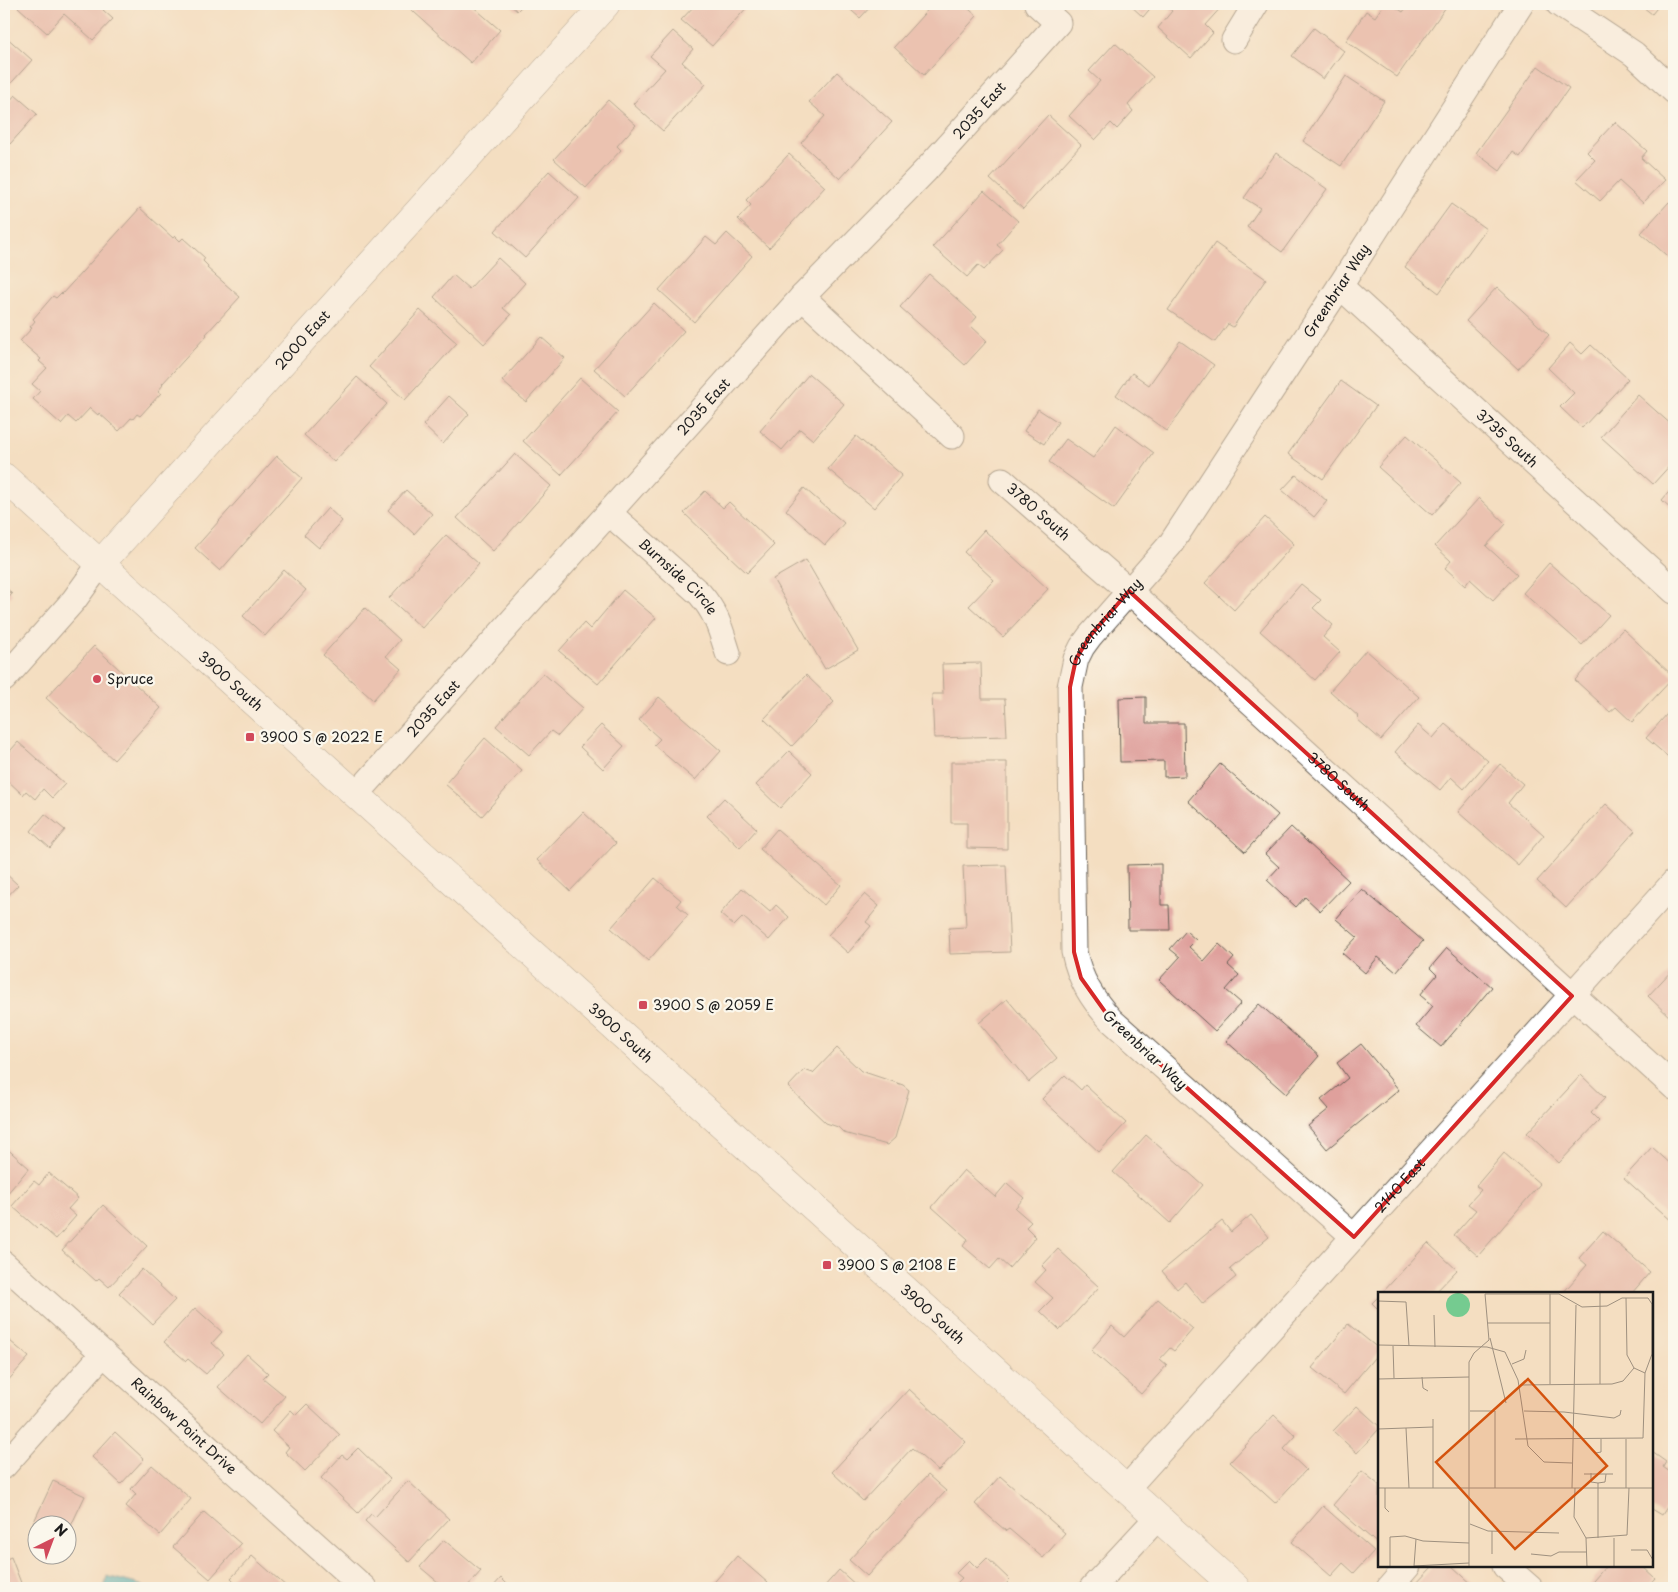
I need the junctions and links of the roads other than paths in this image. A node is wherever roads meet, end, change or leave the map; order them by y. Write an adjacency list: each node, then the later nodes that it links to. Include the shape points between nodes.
1 (606, 4): 14 (main road, 2000 East)
2 (1037, 4): 9 (street, 2035 East, via 1058,23 926,170)
3 (1256, 4): 6 (street)
4 (1521, 4): 8 (street, Greenbriar Way)
5 (1559, 4): 7 (street, via 1634,54)
6 (1234, 40)
7 (1674, 90)
8 (1340, 286): 15 (street, Greenbriar Way, via 1170,545); 16 (street, 3735 South)
9 (802, 297): 10 (street); 13 (street, 2035 East)
10 (952, 436)
11 (4, 477): 14 (main road, 3900 South)
12 (1002, 480): 15 (street, 3780 South)
13 (609, 513): 17 (street, Burnside Circle, via 700,594 718,620); 19 (street, 2035 East)
14 (100, 564): 18 (street, 2000 East, via 74,600); 19 (main road, 3900 South)
15 (1129, 591): 21 (street, 3780 South); 23 (street, Greenbriar Way, via 1082,647 1070,687 1074,952 1081,978 1111,1020)
16 (1674, 591)
17 (728, 653)
18 (4, 678)
19 (356, 795): 27 (main road, 3900 South)
20 (1674, 882): 21 (street, 2140 East)
21 (1572, 996): 22 (street, 3780 South); 23 (street, 2140 East)
22 (1674, 1087)
23 (1354, 1238): 27 (street, 2140 East)
24 (4, 1264): 25 (street, Rainbow Point Drive)
25 (103, 1354): 26 (street); 31 (street, Rainbow Point Drive)
26 (4, 1466)
27 (1126, 1489): 28 (main road, 3900 South)
28 (1157, 1518): 32 (street); 33 (main road, 3900 South)
29 (1407, 1567): 34 (street)
30 (1506, 1567): 35 (street)
31 (364, 1588)
32 (1092, 1588)
33 (1236, 1588)
34 (1389, 1588)
35 (1530, 1588)

